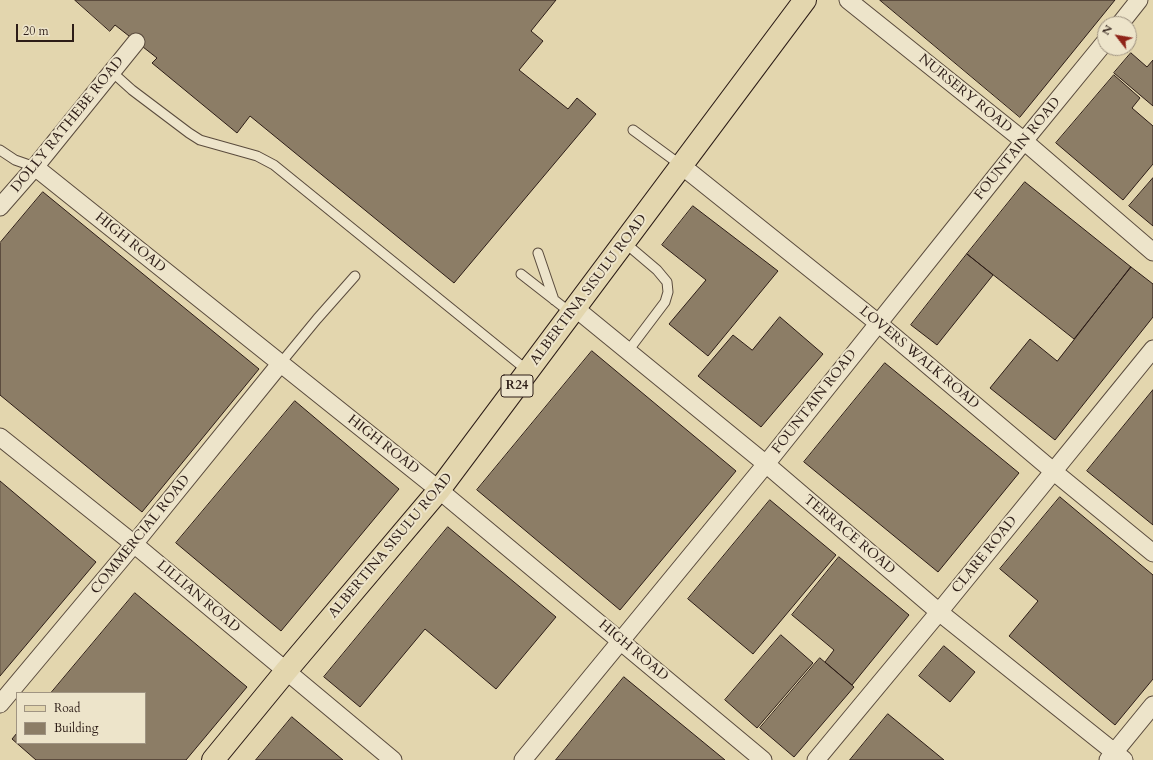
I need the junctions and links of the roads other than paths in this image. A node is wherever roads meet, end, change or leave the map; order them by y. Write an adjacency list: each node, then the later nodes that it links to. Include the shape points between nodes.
1 (805, 0): 11 (main road, ALBERTINA SISULU ROAD / R24)
2 (848, 0): 9 (street, NURSERY ROAD)
3 (1139, 0): 4 (street)
4 (1126, 16)
5 (136, 42): 7 (street, DOLLY RATHEBE ROAD)
6 (1097, 52): 9 (street, FOUNTAIN ROAD)
7 (112, 72): 12 (street, DOLLY RATHEBE ROAD); 25 (lane, via 132,90 200,140 257,156 274,166)
8 (633, 130): 11 (lane)
9 (1024, 141): 15 (street, NURSERY ROAD); 21 (street, FOUNTAIN ROAD)
10 (0, 150): 12 (lane, via 15,160)
11 (682, 166): 14 (main road, ALBERTINA SISULU ROAD / R24); 21 (street, LOVERS WALK ROAD)
12 (35, 167): 13 (street, DOLLY RATHEBE ROAD); 24 (street, HIGH ROAD)
13 (0, 207)
14 (624, 242): 20 (main road, ALBERTINA SISULU ROAD / R24); 23 (lane, via 657,270 667,282 668,292 666,302)
15 (1153, 252)
16 (538, 253): 19 (lane)
17 (521, 274): 19 (lane)
18 (355, 276): 24 (lane)
19 (554, 300): 20 (lane)
20 (573, 310): 23 (street, TERRACE ROAD); 25 (main road, ALBERTINA SISULU ROAD / R24)
21 (878, 323): 27 (street, FOUNTAIN ROAD); 28 (street, LOVERS WALK ROAD)
22 (1153, 349): 28 (street, CLARE ROAD)
23 (628, 351): 27 (street, TERRACE ROAD)
24 (280, 364): 29 (street, HIGH ROAD); 30 (street, COMMERCIAL ROAD)
25 (528, 371): 29 (main road, ALBERTINA SISULU ROAD / R24)
26 (0, 437): 30 (street, LILLIAN ROAD)
27 (766, 464): 32 (street, TERRACE ROAD); 33 (street, FOUNTAIN ROAD)
28 (1053, 471): 31 (street, LOVERS WALK ROAD); 32 (street, CLARE ROAD)
29 (439, 490): 33 (street, HIGH ROAD); 34 (main road, ALBERTINA SISULU ROAD / R24)
30 (134, 544): 34 (street, LILLIAN ROAD); 35 (street, COMMERCIAL ROAD)
31 (1153, 553)
32 (939, 612): 37 (street, TERRACE ROAD); 42 (street, CLARE ROAD)
33 (620, 641): 40 (street, FOUNTAIN ROAD); 41 (street, HIGH ROAD)
34 (286, 671): 38 (main road, ALBERTINA SISULU ROAD / R24); 39 (street, LILLIAN ROAD)
35 (0, 704)
36 (1153, 705): 37 (street)
37 (1115, 757)
38 (213, 760)
39 (393, 760)
40 (523, 760)
41 (763, 760)
42 (816, 760)

